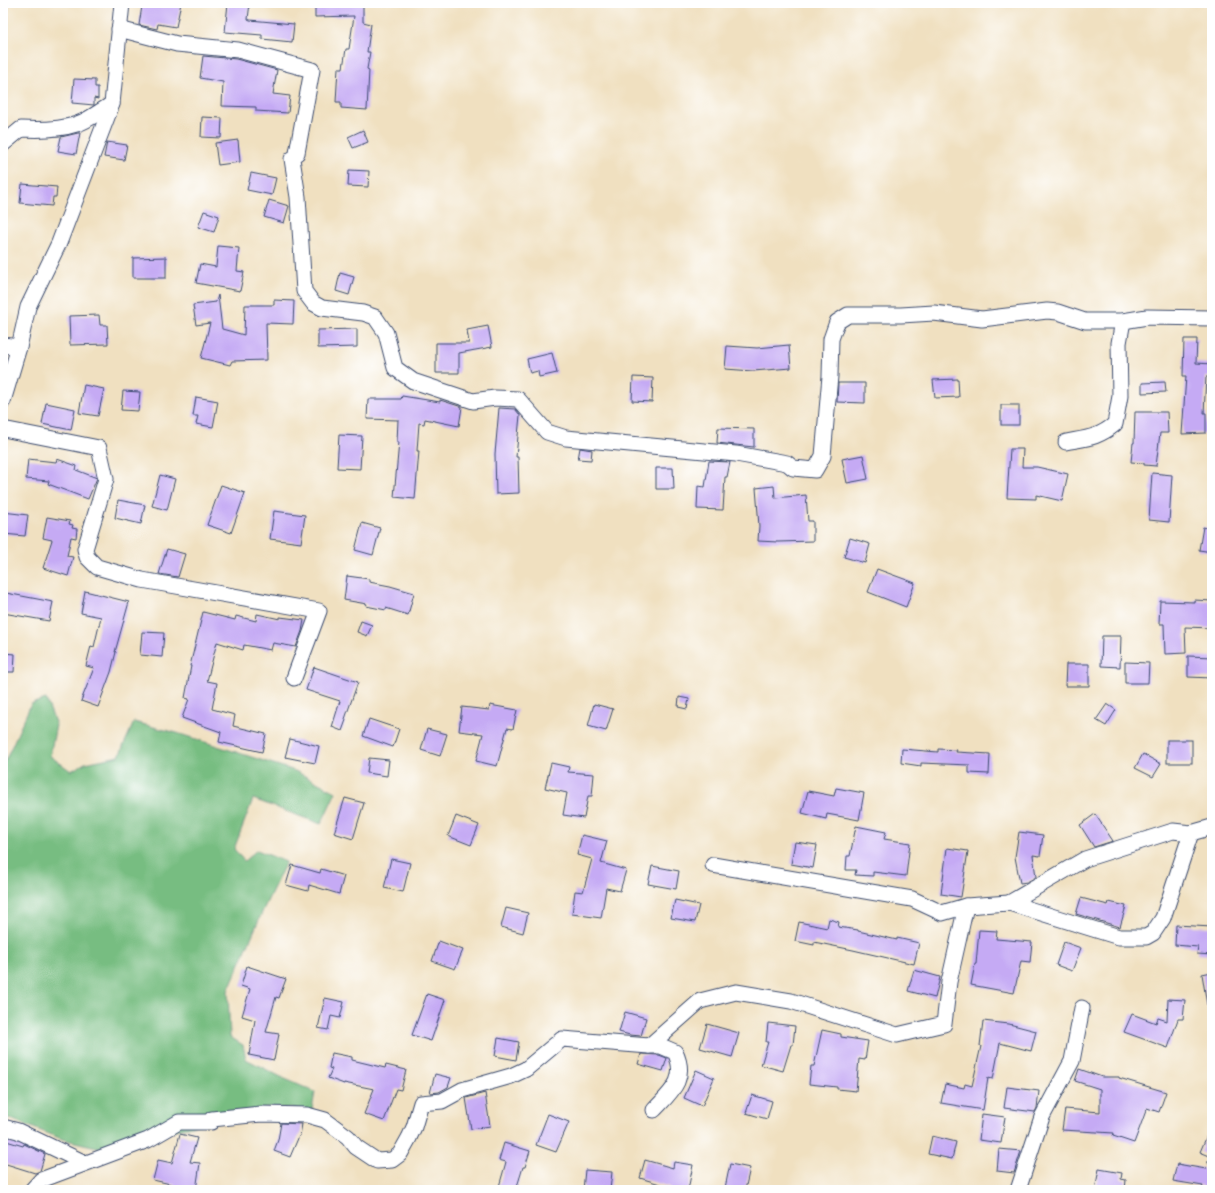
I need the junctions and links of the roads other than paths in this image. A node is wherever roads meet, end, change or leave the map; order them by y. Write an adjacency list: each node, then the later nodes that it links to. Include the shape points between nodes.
1 (122, 3): 2 (street)
2 (119, 30): 3 (street); 6 (street, via 177,44 238,50 312,70 295,156 304,292 313,303 322,308 364,313 375,317 386,333 395,368 413,381 473,401 495,398 518,399 547,432 566,438 736,454 787,463 793,468 815,470 823,456 831,340 837,322 848,315 934,313 982,319 1047,311 1085,321)
3 (112, 104): 4 (street, via 77,124 45,130 21,129); 8 (street, via 58,243 28,307)
4 (3, 144)
5 (1212, 318): 6 (street, via 1147,317)
6 (1123, 321): 11 (street, via 1119,343 1120,396 1116,424 1097,436)
7 (3, 345): 8 (street)
8 (19, 347): 9 (street)
9 (3, 401)
10 (3, 429): 12 (street, via 99,448 106,479 85,549 87,557 97,567 142,580 319,611)
11 (1066, 442)
12 (294, 678)
13 (1212, 827): 14 (street)
14 (1191, 833): 16 (street, via 1172,831 1085,859); 16 (street, via 1163,918 1153,933 1146,937 1119,937)
15 (713, 865): 17 (street, via 912,899 942,913)
16 (1009, 903): 17 (street)
17 (966, 906): 19 (street, via 949,982 944,1024 897,1035 791,1001 736,992 700,1000)
18 (1082, 1008): 24 (street, via 1072,1061 1042,1117)
19 (649, 1046): 20 (street, via 661,1046 676,1052 680,1062 678,1083); 22 (street, via 562,1039 526,1069 511,1076 462,1090 442,1101 421,1103 409,1138 400,1154 392,1160 377,1161 356,1147 348,1137 325,1120 307,1115 261,1114 212,1119 211,1122 178,1122 148,1140)
20 (654, 1110)
21 (3, 1126): 22 (street)
22 (85, 1163): 23 (street, via 41,1180)
23 (32, 1190)
24 (1018, 1190)

